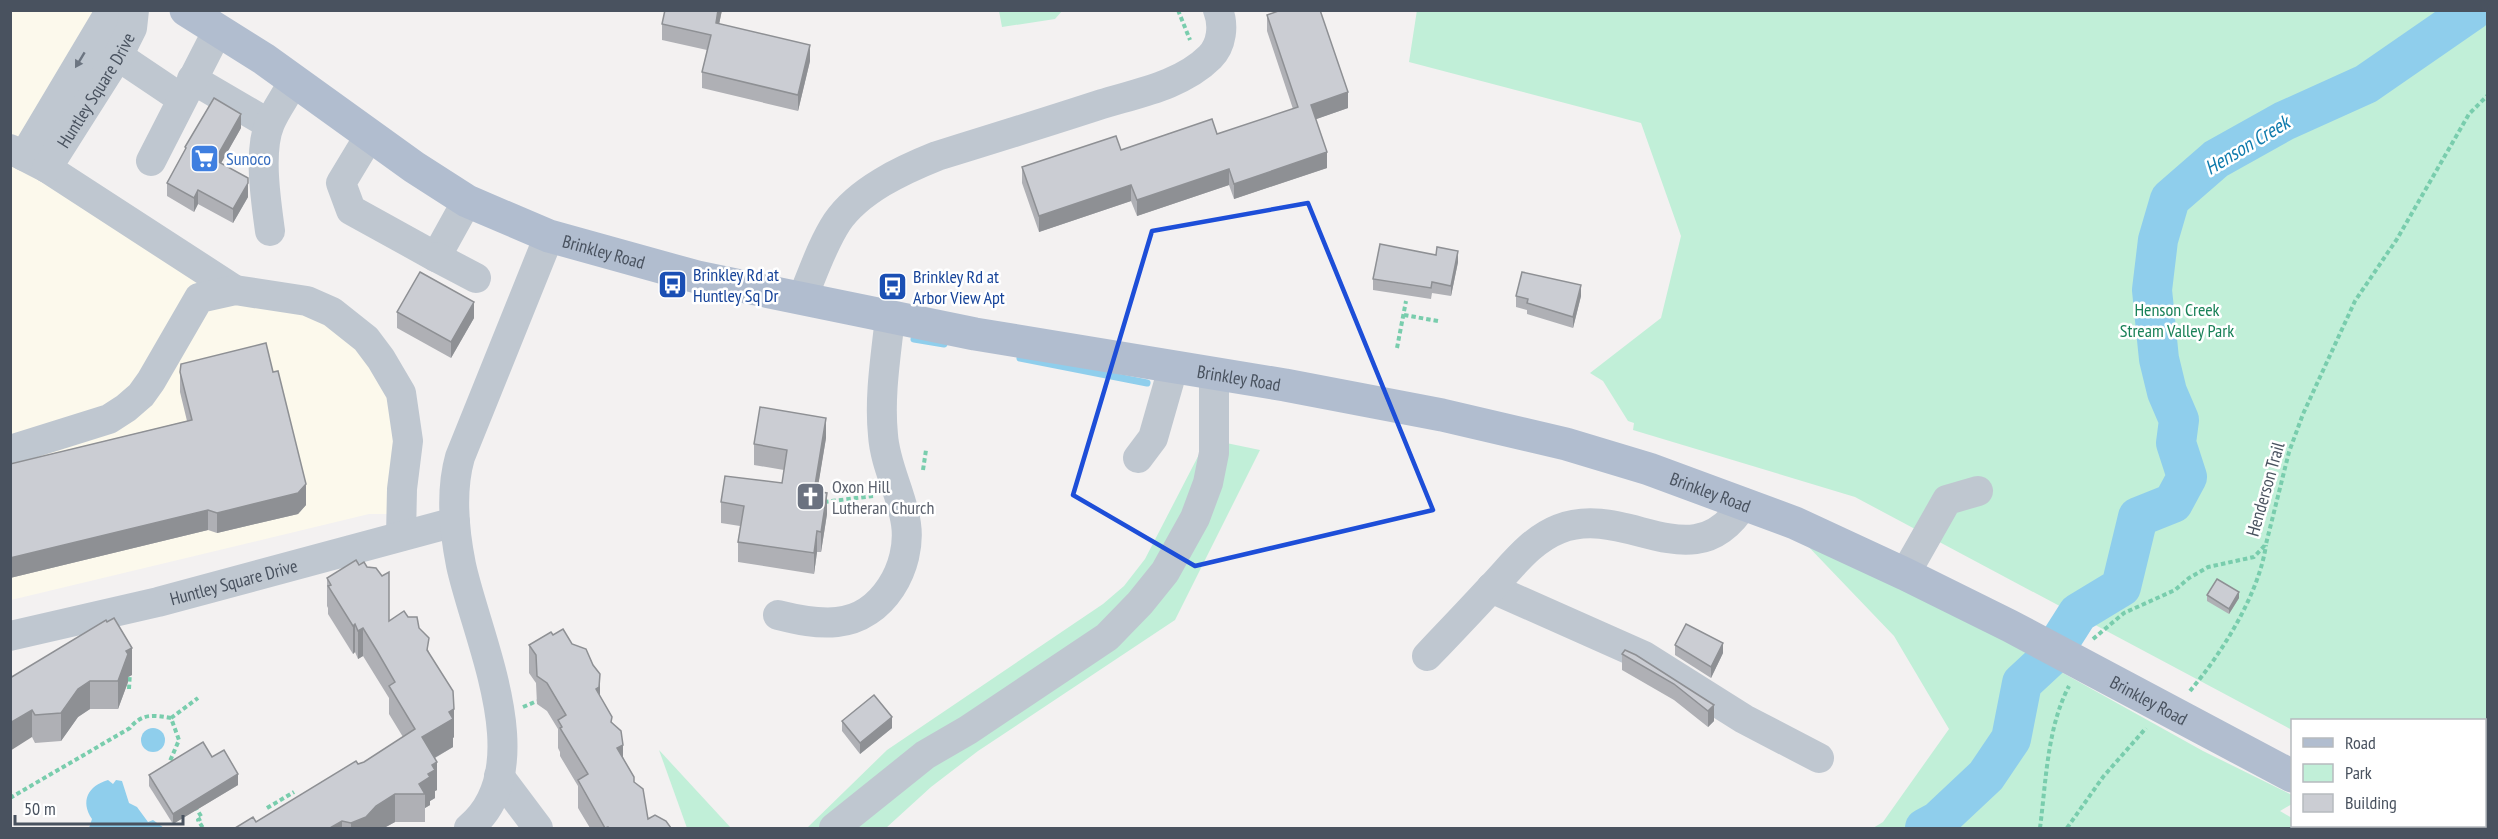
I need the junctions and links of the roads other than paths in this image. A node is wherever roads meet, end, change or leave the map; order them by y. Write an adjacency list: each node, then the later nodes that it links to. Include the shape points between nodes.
1 (111, 10): 11 (street, Huntley Square Drive, one-way to 11)
2 (134, 10): 6 (street, Huntley Square Drive, via 132,28)
3 (186, 10): 5 (main road, Brinkley Road)
4 (1218, 10): 19 (street, via 1222,21 1220,40 1212,55 1187,74 937,156 884,180 838,221)
5 (218, 30): 7 (main road, Brinkley Road); 8 (street)
6 (118, 56): 8 (street); 11 (street, Huntley Square Drive)
7 (293, 82): 9 (street); 10 (main road, Brinkley Road)
8 (187, 89): 9 (street); 12 (street)
9 (269, 124): 14 (street, via 265,186)
10 (370, 135): 13 (main road, Brinkley Road); 16 (street, via 341,183 351,210)
11 (27, 158): 18 (street)
12 (151, 161)
13 (467, 201): 15 (main road, Brinkley Road); 16 (street)
14 (270, 231)
15 (549, 236): 19 (main road, Brinkley Road, via 697,277); 27 (street, via 460,457 453,489)
16 (436, 257): 17 (street)
17 (476, 278)
18 (235, 290): 23 (street, via 199,298 151,381 126,408 109,419); 28 (street, via 307,301 332,312 366,339 381,359 400,393 408,441)
19 (802, 299): 20 (main road, Brinkley Road)
20 (890, 316): 21 (main road, Brinkley Road); 31 (street, via 882,399 883,438 906,523 907,553 893,586 867,612 839,622 807,622)
21 (1173, 368): 22 (main road, Brinkley Road); 24 (street, via 1153,438)
22 (1214, 374): 26 (main road, Brinkley Road, via 1433,413 1566,444); 39 (street, via 1214,453 1208,483 1195,518 1165,572 1140,603 1107,638 925,755)
23 (10, 450)
24 (1138, 458)
25 (1978, 491): 29 (street, via 1947,501)
26 (1744, 503): 29 (main road, Brinkley Road, via 1795,522); 30 (street, via 1725,527 1700,540 1672,540 1600,524 1559,529 1531,546)
27 (455, 522): 28 (street, Huntley Square Drive); 36 (street, via 461,565 499,706)
28 (401, 536): 32 (street, Huntley Square Drive, via 158,602)
29 (1905, 574): 35 (main road, Brinkley Road)
30 (1491, 588): 33 (street); 34 (street, via 1644,656 1744,719)
31 (778, 615)
32 (10, 636)
33 (1427, 656)
34 (1819, 758)
35 (2291, 775)
36 (500, 776): 37 (street, via 489,808); 38 (street)
37 (469, 828)
38 (538, 828)
39 (834, 828)

